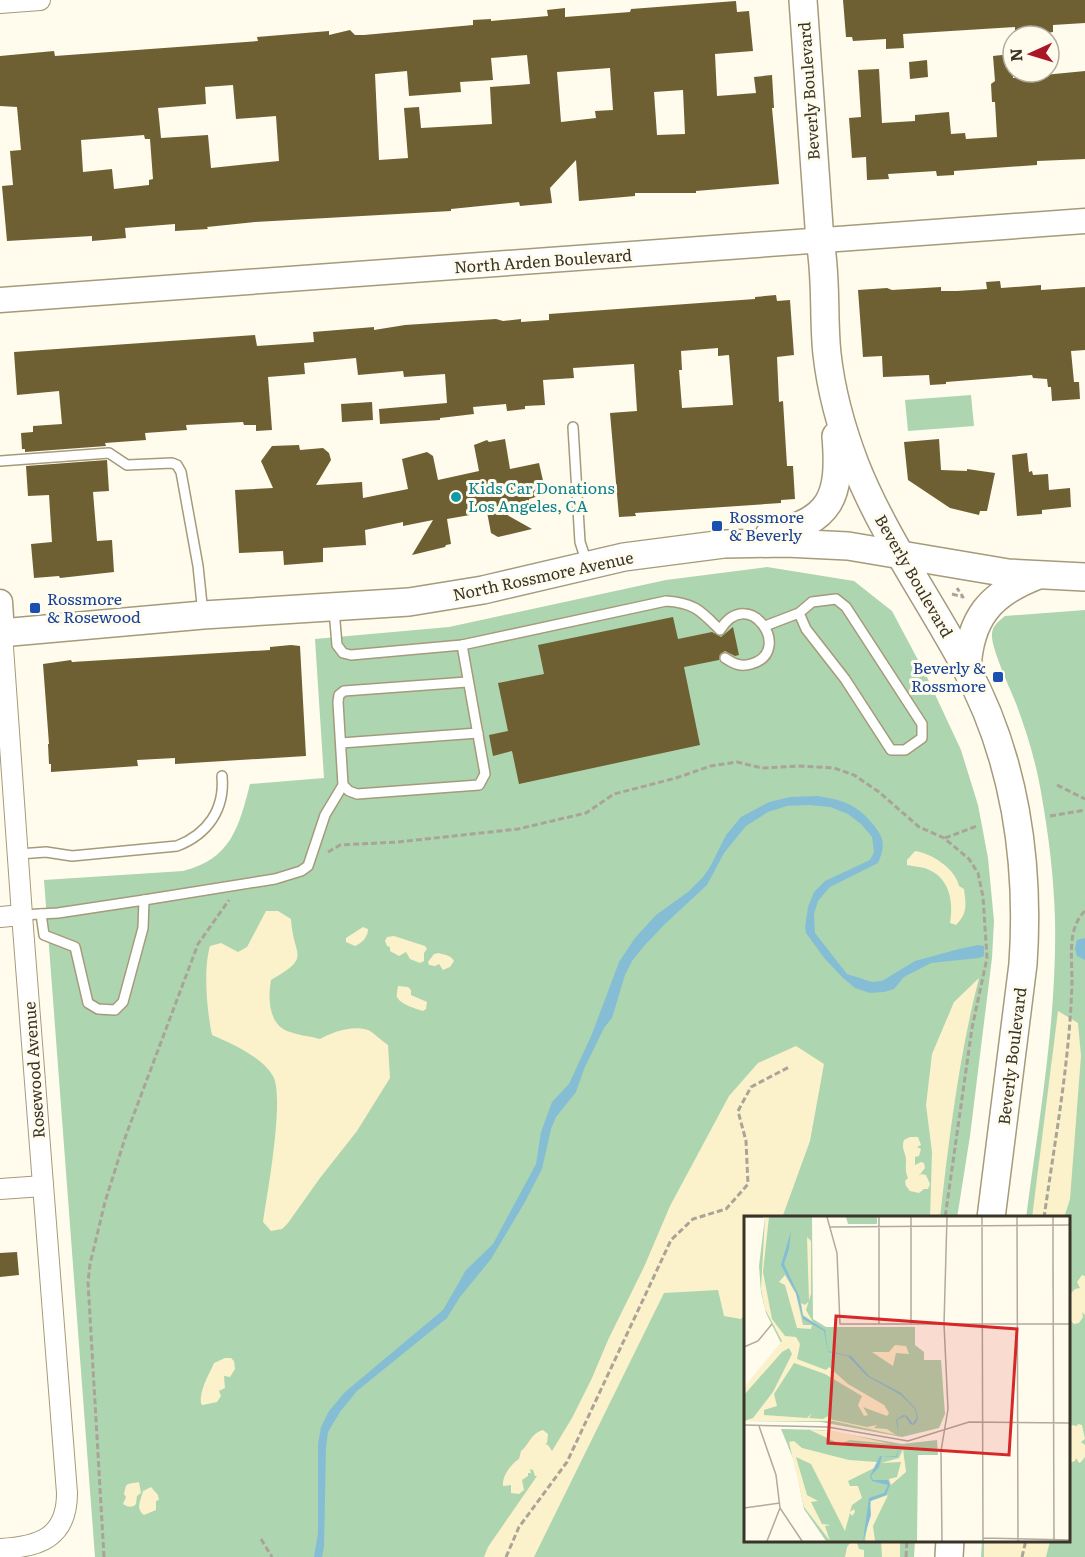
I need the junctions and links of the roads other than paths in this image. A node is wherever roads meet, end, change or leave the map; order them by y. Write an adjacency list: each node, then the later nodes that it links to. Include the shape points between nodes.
1 (40, 0): 3 (street)
2 (803, 0): 5 (main road, Beverly Boulevard)
3 (0, 3)
4 (1085, 221): 5 (street, North Arden Boulevard)
5 (820, 241): 6 (street, North Arden Boulevard); 7 (main road, Beverly Boulevard)
6 (0, 300)
7 (827, 354): 10 (main road, via 838,463 831,500 805,525); 11 (main road, Beverly Boulevard, via 854,462 878,516)
8 (573, 427): 12 (lane, via 580,542)
9 (0, 461): 18 (lane, via 109,453 127,465 177,465 186,496)
10 (724, 544): 11 (main road, North Rossmore Avenue, via 848,546); 12 (main road, North Rossmore Avenue)
11 (902, 556): 13 (main road, North Rossmore Avenue); 23 (main road, Beverly Boulevard)
12 (588, 565): 16 (main road, North Rossmore Avenue, via 446,597)
13 (1038, 576): 14 (main road, North Rossmore Avenue); 23 (main road, via 999,594 984,609 968,647)
14 (1085, 577)
15 (0, 602): 20 (street, Rosewood Avenue)
16 (334, 607): 18 (main road, North Rossmore Avenue); 21 (lane, via 337,645 343,653)
17 (799, 613): 17 (lane, via 806,629 845,679 891,750 905,750 922,738 922,724 846,607 836,599 812,602); 19 (lane)
18 (203, 615): 20 (main road, North Rossmore Avenue)
19 (765, 626): 21 (lane, via 745,614 730,618 720,630 685,602 666,601); 22 (lane, via 769,642 756,663 740,666)
20 (1, 633): 29 (street, Rosewood Avenue)
21 (462, 645): 24 (lane)
22 (725, 658)
23 (967, 668): 35 (main road, Beverly Boulevard, via 987,710 1009,779 1024,872 1023,964)
24 (467, 682): 25 (lane); 26 (lane, via 344,691 338,702)
25 (478, 733): 26 (lane); 28 (lane, via 485,774 479,785 357,794)
26 (341, 743): 28 (lane)
27 (222, 776): 29 (lane, via 224,793 213,821 189,841 168,847 72,856 46,852)
28 (343, 785): 30 (lane, via 325,815 308,866 302,871)
29 (19, 854): 31 (street, Rosewood Avenue)
30 (144, 900): 31 (lane); 31 (lane, via 143,928 123,1002 115,1010 98,1009 88,1003 75,947 44,935)
31 (32, 915): 32 (street); 33 (street, Rosewood Avenue)
32 (0, 917)
33 (43, 1186): 34 (street); 37 (street, Rosewood Avenue, via 67,1508 62,1521 38,1544)
34 (0, 1190)
35 (991, 1216)
36 (950, 1542): 38 (main road)
37 (0, 1549)
38 (949, 1557)

